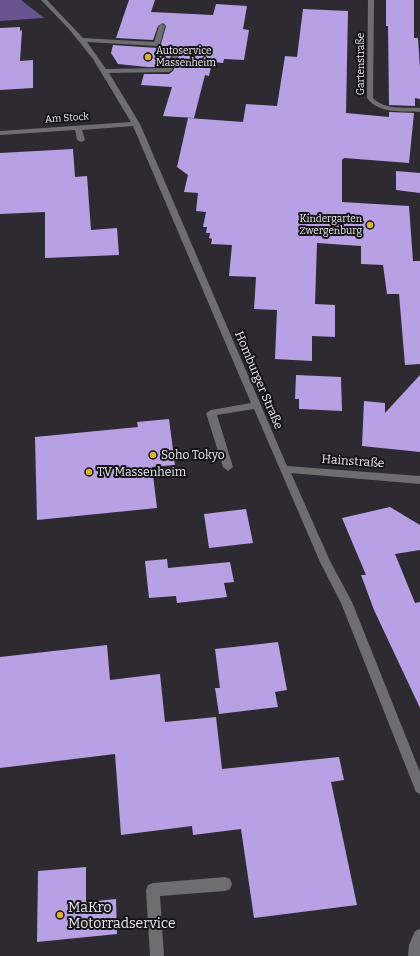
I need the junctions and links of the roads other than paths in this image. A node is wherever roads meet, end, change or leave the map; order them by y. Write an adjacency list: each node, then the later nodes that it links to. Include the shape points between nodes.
1 (44, 0): 4 (street, Homburger Straße)
2 (371, 0): 7 (street, Gartenstraße, via 370,98 372,102 381,106)
3 (162, 26): 4 (street, via 157,44)
4 (83, 40): 6 (street, Homburger Straße)
5 (175, 56): 6 (street, via 169,70)
6 (105, 71): 8 (street, Homburger Straße)
7 (420, 110)
8 (136, 124): 9 (street, Am Stock); 12 (street, Homburger Straße)
9 (78, 128): 10 (street, Am Stock); 11 (street)
10 (0, 132)
11 (81, 140)
12 (257, 405): 13 (street, via 211,413); 14 (street, Homburger Straße)
13 (228, 467)
14 (284, 469): 15 (street, Hainstraße); 16 (street, Homburger Straße, via 325,562 346,602)
15 (420, 480)
16 (420, 788)
17 (225, 884): 19 (street, via 153,890)
18 (420, 936): 20 (street)
19 (157, 956)
20 (415, 956)

